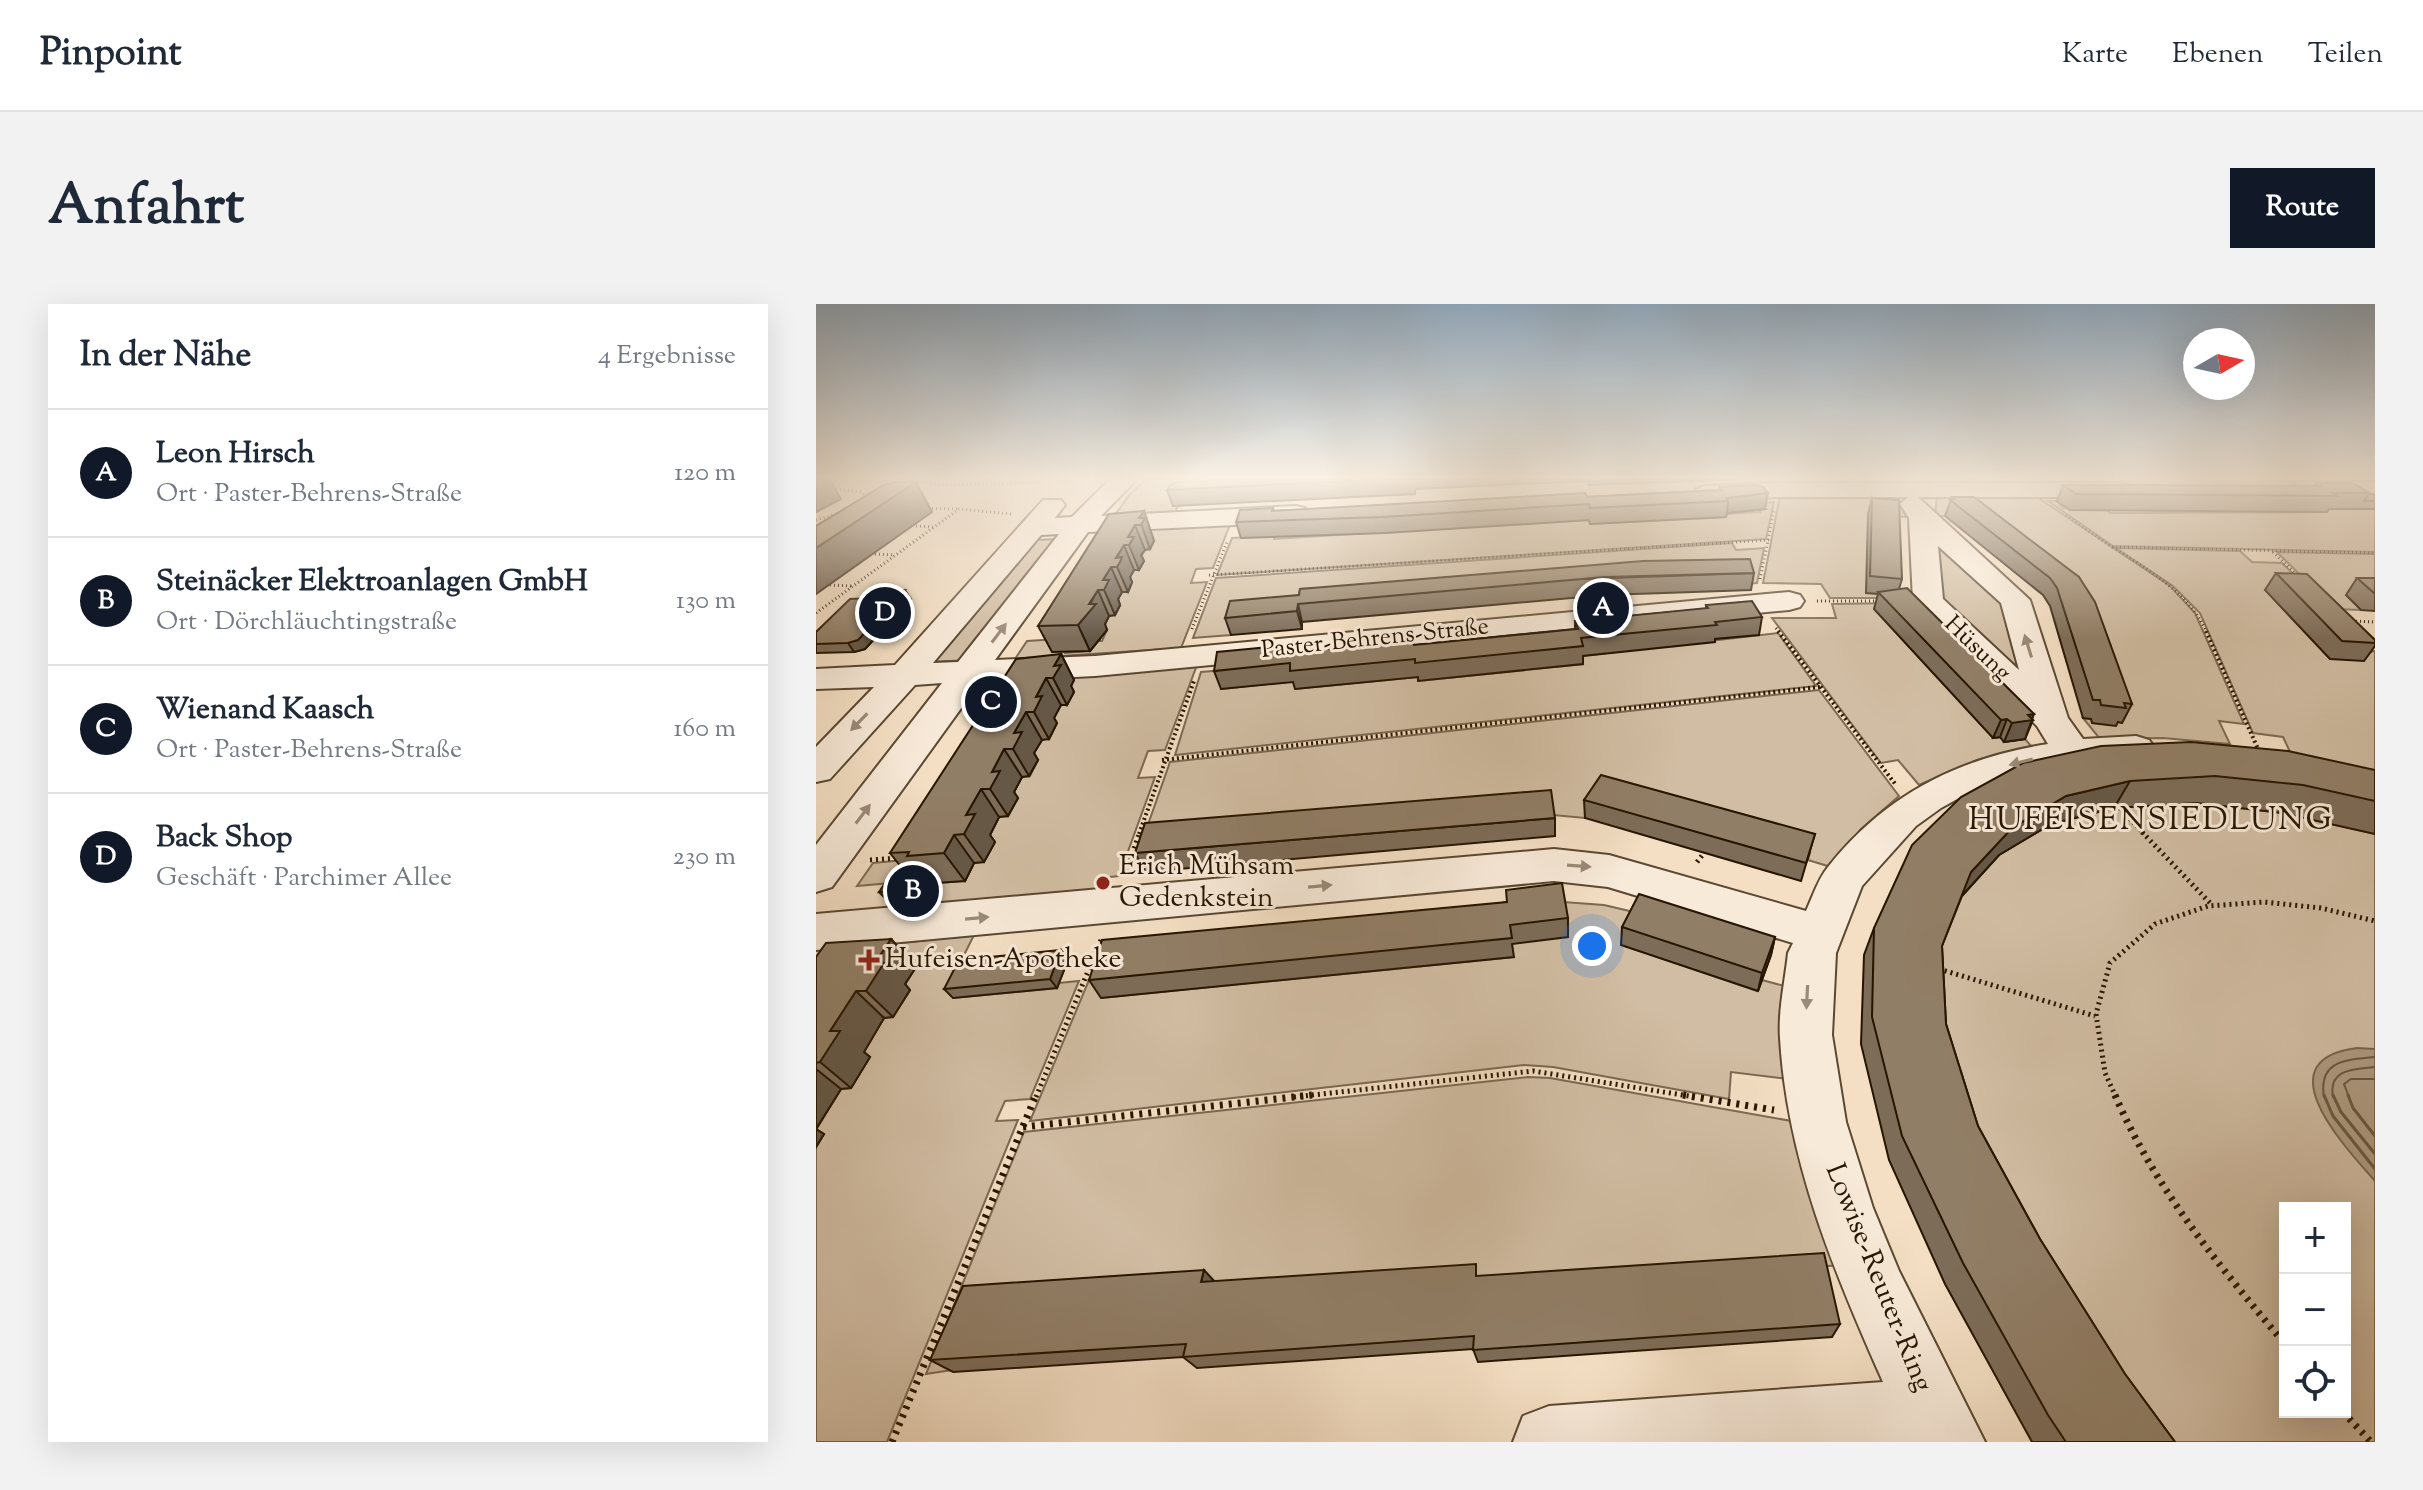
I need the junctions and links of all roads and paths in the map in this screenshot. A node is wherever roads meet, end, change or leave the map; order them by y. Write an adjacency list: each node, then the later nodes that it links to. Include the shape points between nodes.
1 (928, 532): 14 (path)
2 (1015, 532): 26 (street)
3 (1074, 532): 25 (street, one-way to 3)
4 (1230, 532): 15 (path)
5 (1770, 532): 9 (path)
6 (1923, 532): 29 (street, Hüsung, via 1928,601)
7 (1938, 532): 29 (street, Hüsung, one-way to 7, via 2015,600)
8 (2092, 532): 10 (path)
9 (1769, 540): 15 (path); 19 (path)
10 (2112, 547): 11 (path); 31 (path, via 2171,586 2198,613 2258,749)
11 (2273, 551): 12 (path); 16 (path)
12 (2375, 553)
13 (875, 554): 14 (path)
14 (896, 555): 18 (path)
15 (1212, 576): 24 (path)
16 (2303, 581)
17 (830, 585): 18 (path)
18 (853, 586): 21 (path)
19 (1769, 596): 20 (path); 24 (street, Paster-Behrens-Straße); 28 (path)
20 (1886, 601)
21 (816, 613)
22 (2375, 622): 23 (path, via 2345,620)
23 (2350, 627)
24 (1183, 658): 25 (street, Paster-Behrens-Straße); 32 (path, via 1200,663)
25 (969, 672): 26 (street, Paster-Behrens-Straße); 40 (street, one-way to 25)
26 (903, 676): 27 (street, Paster-Behrens-Straße); 33 (street, one-way to 33)
27 (816, 679)
28 (1820, 687): 32 (path); 34 (path)
29 (2061, 736): 30 (street, Lowise-Reuter-Ring, via 2129,748); 34 (street, Lowise-Reuter-Ring, one-way to 34)
30 (2182, 749)
31 (2255, 757)
32 (1164, 760): 41 (path)
33 (816, 770)
34 (1916, 805): 45 (street, Lowise-Reuter-Ring, via 1888,826 1848,871)
35 (2119, 808): 42 (path)
36 (1696, 851): 37 (path, via 1698,860)
37 (1704, 853)
38 (913, 856): 39 (path)
39 (867, 861)
40 (816, 876)
41 (1114, 905): 44 (street, one-way to 41, via 1036,924); 45 (street, one-way to 45, via 1573,865); 49 (path)
42 (2212, 905): 43 (path, via 2285,903); 47 (path, via 2166,918 2125,946 2104,977)
43 (2375, 921)
44 (816, 932)
45 (1817, 932): 48 (street, Lowise-Reuter-Ring, one-way to 48, via 1805,1030)
46 (1932, 967): 47 (path)
47 (2095, 1016): 50 (path, via 2103,1070 2133,1136 2206,1246)
48 (1814, 1114): 49 (path, via 1533,1071); 52 (street, Lowise-Reuter-Ring, via 1863,1258)
49 (1022, 1127): 53 (path)
50 (2279, 1337)
51 (2349, 1418): 55 (path)
52 (1942, 1428): 54 (street)
53 (892, 1442)
54 (1549, 1442)
55 (2371, 1442)

